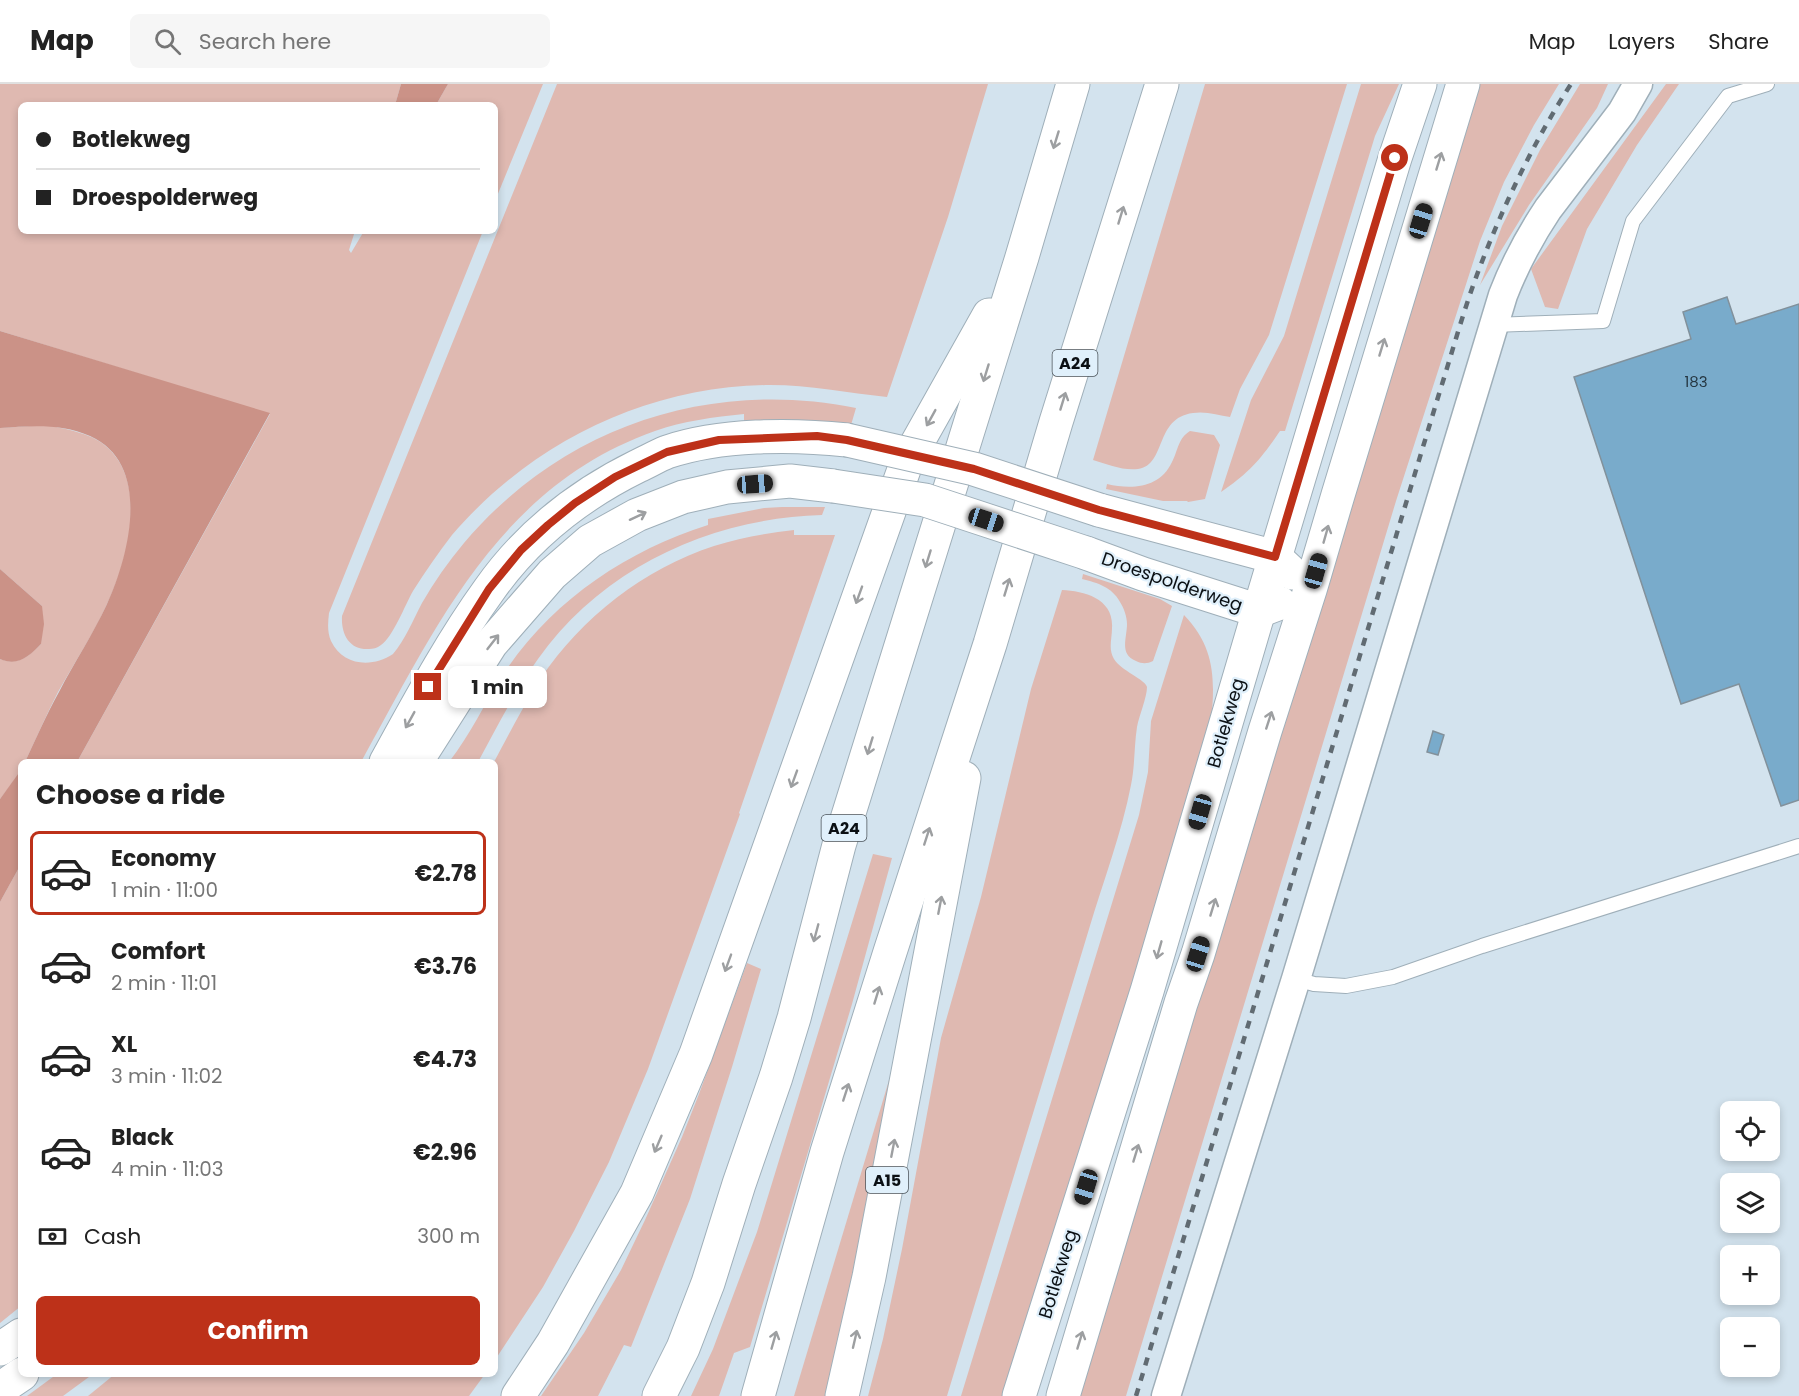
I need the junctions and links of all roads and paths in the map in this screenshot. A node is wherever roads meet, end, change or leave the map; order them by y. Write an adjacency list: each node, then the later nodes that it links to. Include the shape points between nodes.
1 (1073, 84): 7 (main road, A24, one-way to 7)
2 (1162, 84): 12 (main road, A24, one-way to 2)
3 (1420, 84): 9 (main road, Botlekweg)
4 (1463, 84): 10 (main road, one-way to 4)
5 (1638, 84): 8 (street, via 1622,112 1537,225 1514,268)
6 (1767, 84): 8 (lane, via 1728,96 1633,221 1603,321)
7 (1022, 257): 21 (main road, A24, one-way to 21, via 907,461 696,1054 637,1193 553,1343); 22 (main road, A24, one-way to 22, via 839,845 779,1067 708,1283)
8 (1493, 325): 16 (street)
9 (1275, 557): 10 (main road); 11 (main road, Botlekweg); 13 (main road, one-way to 13, bridge, via 1099,510 974,469 847,440 817,436 719,440 667,452 615,477 575,503 521,550 489,589)
10 (1310, 590): 11 (main road, Droespolderweg); 26 (main road, one-way to 10)
11 (1259, 611): 14 (main road, Droespolderweg, one-way to 11, bridge, via 491,644 552,573 590,541 637,515 683,497 727,487 790,482 925,500); 25 (main road, Botlekweg, one-way to 25, via 1144,1002)
12 (990, 644): 23 (main road, A24, one-way to 12, via 827,1152); 24 (main road, A15, one-way to 12, via 871,1266)
13 (388, 759)
14 (418, 759)
15 (1799, 846): 16 (lane, via 1393,977 1346,986)
16 (1296, 979): 27 (street)
17 (18, 1337): 18 (main road)
18 (0, 1349)
19 (18, 1377): 20 (main road)
20 (0, 1389)
21 (518, 1396)
22 (659, 1396)
23 (758, 1396)
24 (842, 1396)
25 (1018, 1396)
26 (1063, 1396)
27 (1166, 1396)

